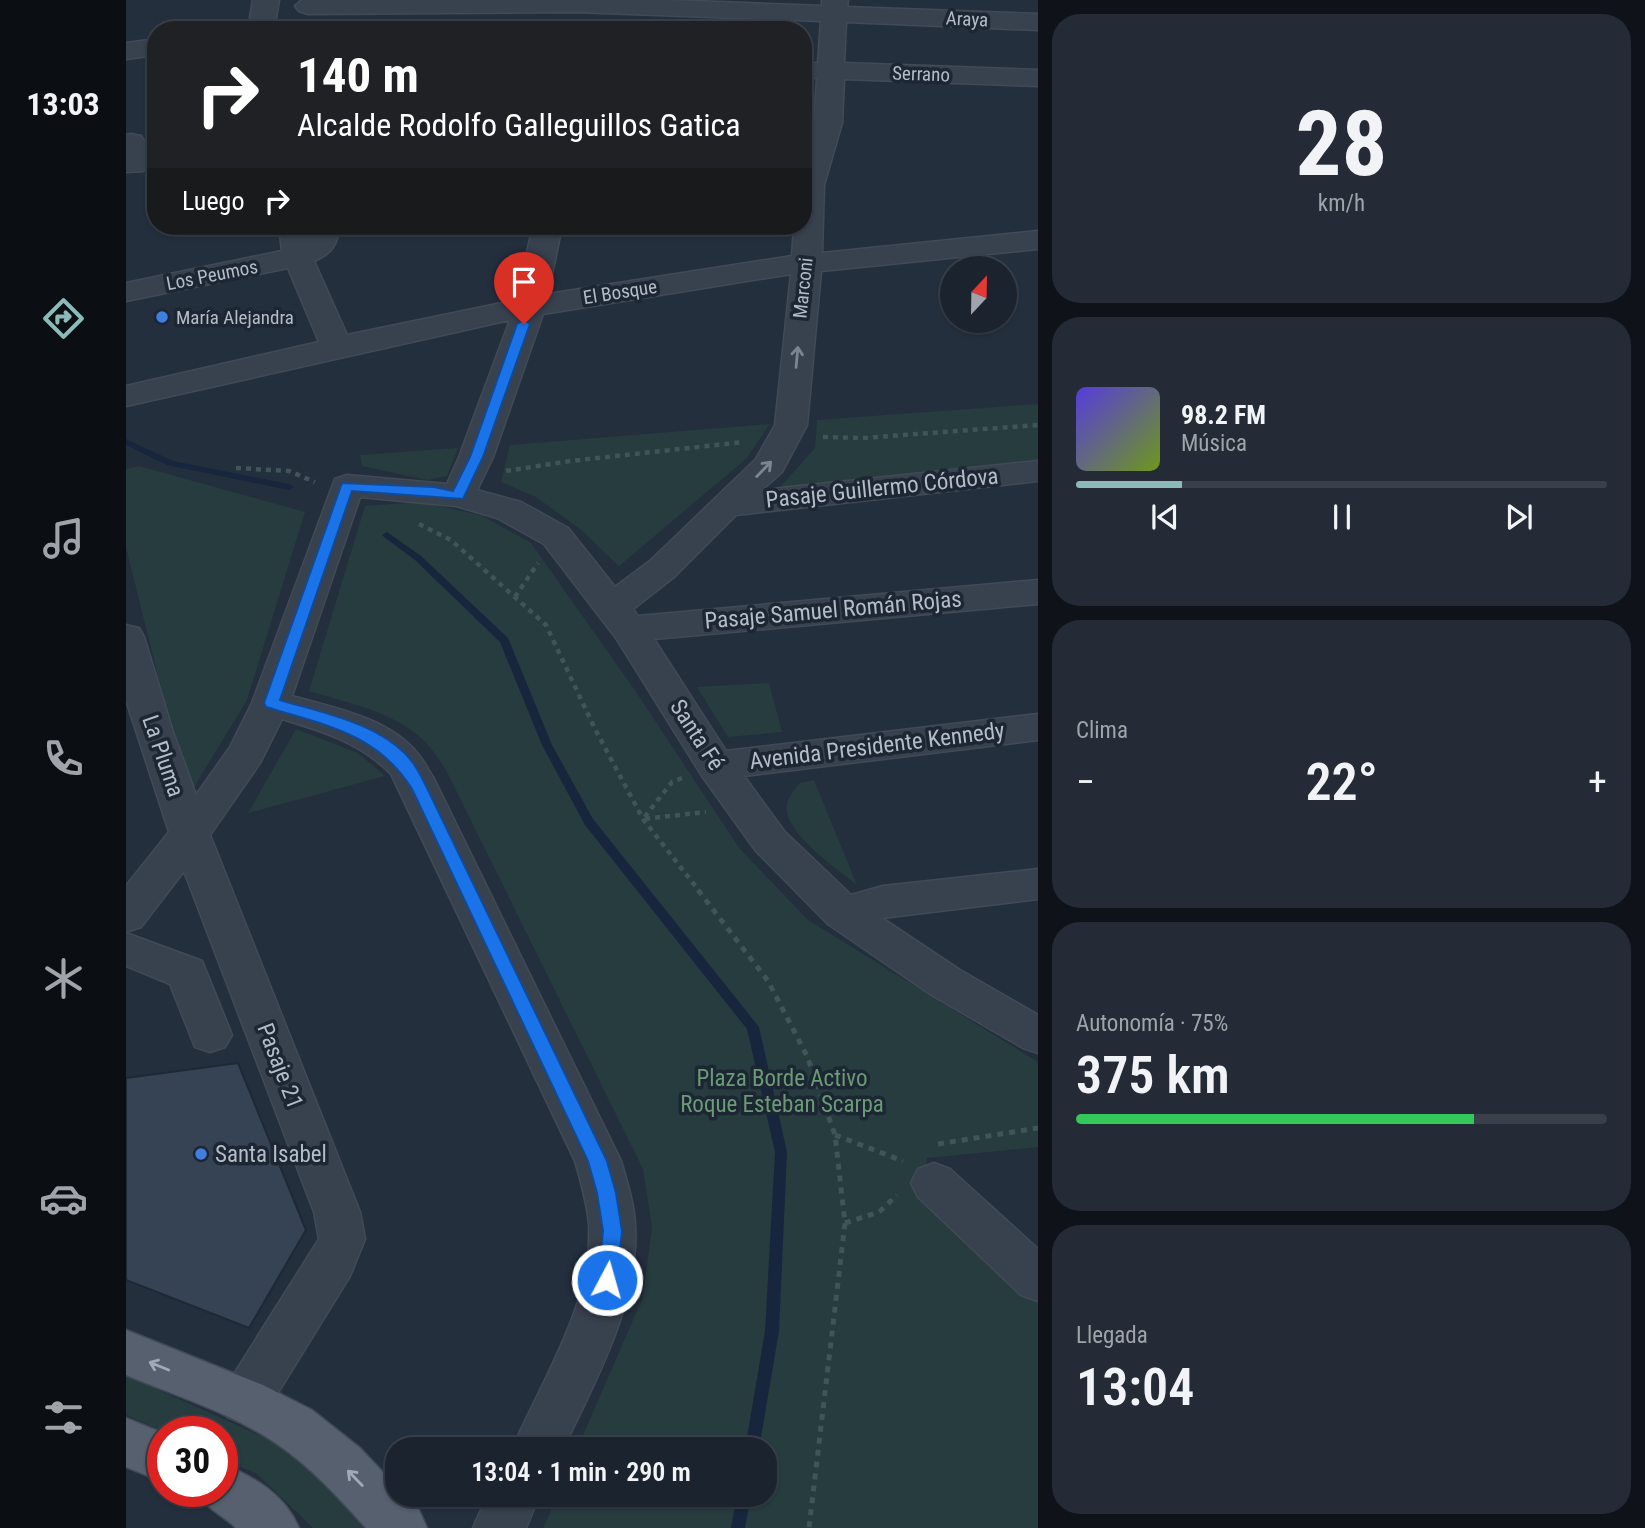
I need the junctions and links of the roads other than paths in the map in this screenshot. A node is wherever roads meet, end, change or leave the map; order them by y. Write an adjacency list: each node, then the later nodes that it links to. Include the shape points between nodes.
1 (265, 0): 4 (street)
2 (834, 6): 3 (street, Araya, via 576,4); 5 (street, Araya); 8 (street, Marconi)
3 (308, 12)
4 (262, 21)
5 (1038, 22)
6 (147, 48): 7 (street)
7 (126, 51)
8 (816, 70): 9 (street, Serrano); 10 (street, Marconi, via 828,123)
9 (1038, 78)
10 (812, 178)
11 (294, 235): 16 (street)
12 (324, 235): 16 (street, via 318,249)
13 (545, 235): 19 (street)
14 (808, 235): 17 (street, Marconi)
15 (1038, 240): 17 (street, El Bosque)
16 (298, 257): 18 (street, Los Peumos); 20 (street)
17 (807, 263): 19 (street, El Bosque); 24 (street, Marconi, one-way to 17, via 770,466 791,425)
18 (126, 292)
19 (530, 306): 20 (street, El Bosque); 23 (street, via 477,457)
20 (337, 347): 21 (street, El Bosque)
21 (126, 396)
22 (1038, 471): 24 (street, Pasaje Guillermo Córdova)
23 (458, 496): 26 (street, Santa Fé, via 509,510 556,536); 28 (street, Santa Fé, via 345,491)
24 (726, 505): 26 (street)
25 (1038, 592): 26 (street, Pasaje Samuel Román Rojas)
26 (620, 618): 31 (street, Santa Fé)
27 (126, 637): 30 (street, La Pluma)
28 (271, 703): 32 (street, via 246,753); 42 (street, via 350,727 404,763 598,1161 613,1231 607,1280 589,1337)
29 (1038, 727): 31 (street, Avenida Presidente Kennedy)
30 (140, 736): 32 (street, La Pluma)
31 (716, 766): 34 (street, Santa Fé, via 770,841)
32 (190, 834): 35 (street); 41 (street, Pasaje 21, via 337,1212 342,1239 333,1261)
33 (1038, 884): 34 (street, via 883,902)
34 (843, 913): 37 (street, Santa Fé, via 945,982)
35 (127, 921): 36 (street, via 187,973)
36 (209, 1035)
37 (1038, 1036)
38 (934, 1183): 39 (street)
39 (1038, 1280)
40 (126, 1352): 41 (main road, one-way to 40)
41 (245, 1401): 48 (main road, one-way to 41, via 342,1465 294,1427)
42 (543, 1437)
43 (126, 1442): 44 (main road)
44 (147, 1451)
45 (238, 1496): 47 (main road)
46 (509, 1507): 49 (street)
47 (273, 1528)
48 (401, 1528)
49 (499, 1528)

